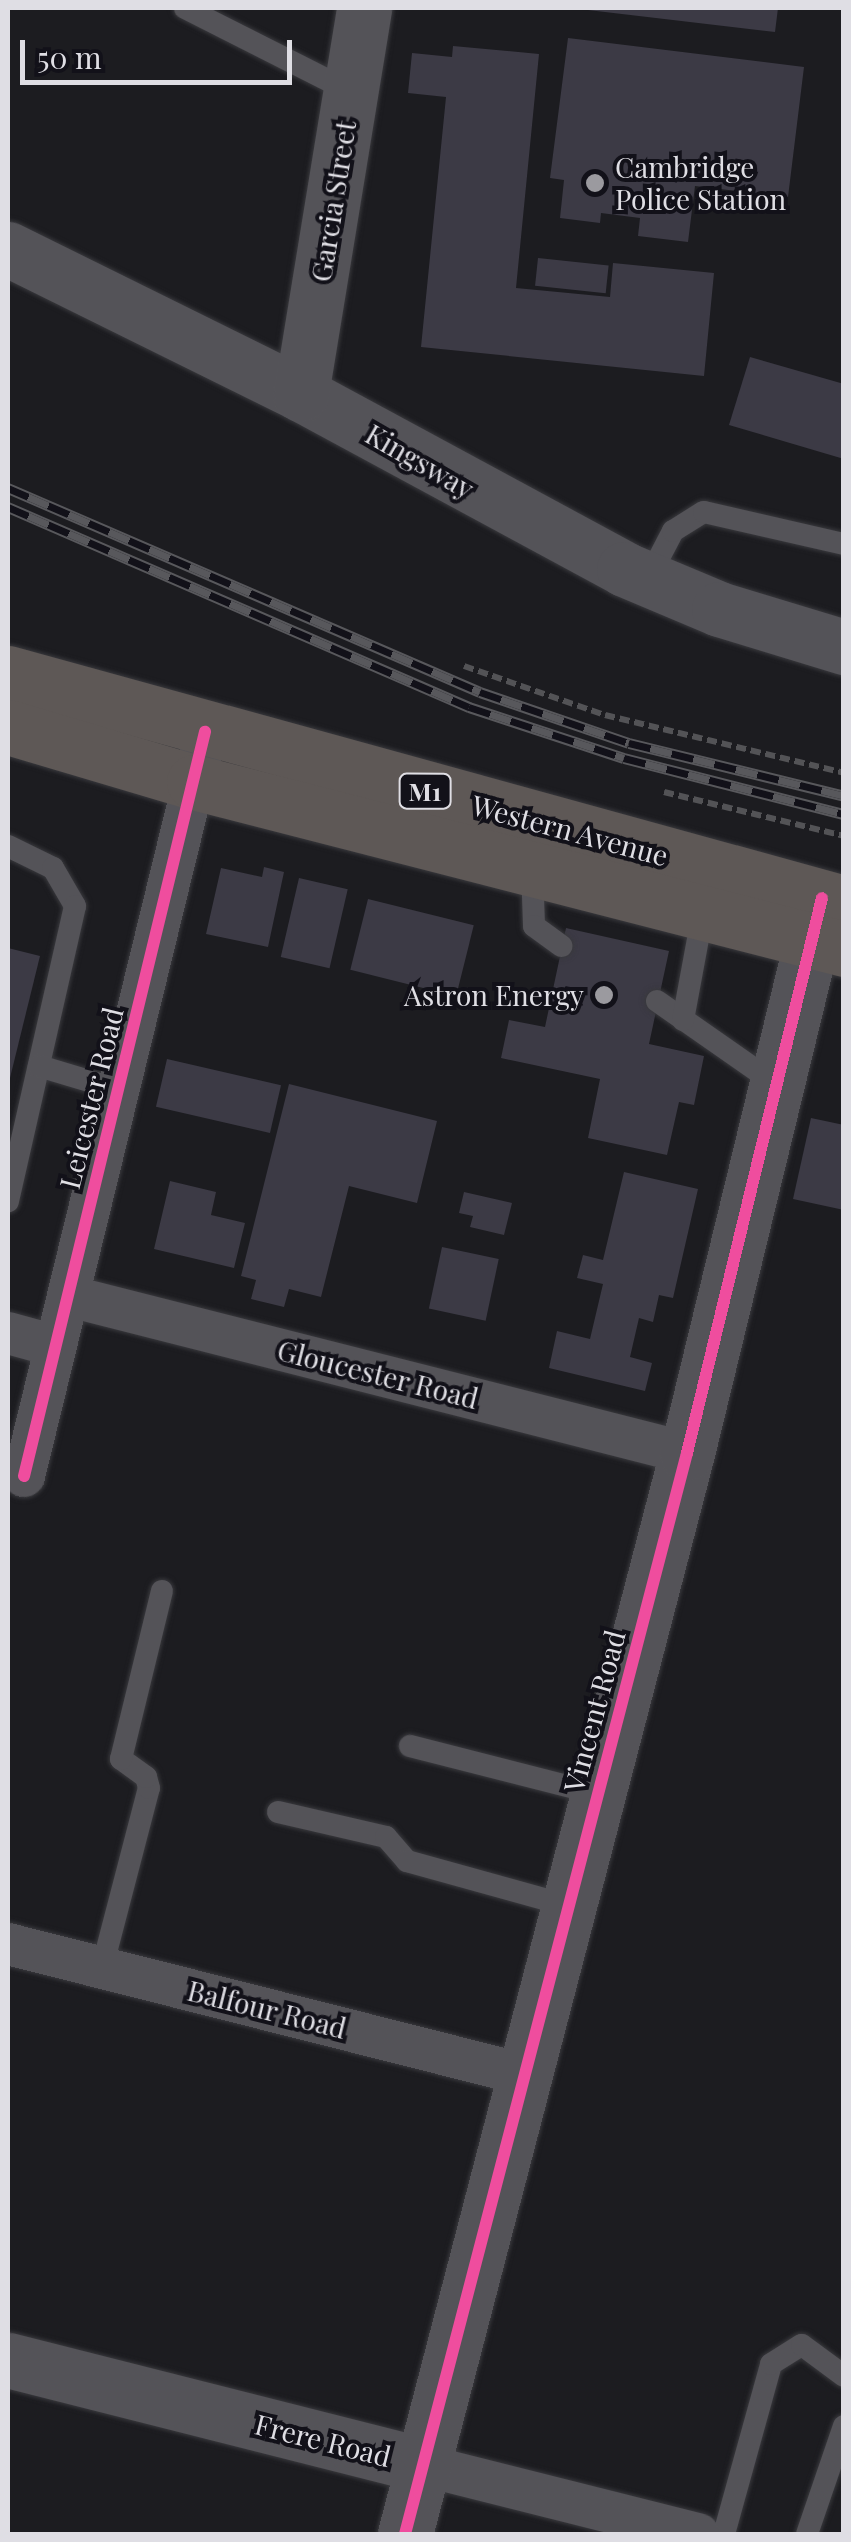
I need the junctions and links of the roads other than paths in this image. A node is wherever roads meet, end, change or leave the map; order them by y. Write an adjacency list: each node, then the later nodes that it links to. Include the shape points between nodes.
1 (185, 8): 3 (lane)
2 (364, 8): 3 (street, Garcia Street)
3 (351, 92): 5 (street, Garcia Street)
4 (8, 248): 5 (street, Kingsway)
5 (301, 394): 7 (street, Kingsway, via 515,515)
6 (844, 544): 7 (lane, via 704,512 673,530)
7 (648, 579): 8 (street, Kingsway)
8 (844, 648)
9 (8, 673): 11 (main road, Western Avenue / M1)
10 (8, 727): 11 (main road, Western Avenue / M1)
11 (200, 757): 13 (main road, Western Avenue / M1); 15 (main road, Western Avenue / M1); 21 (street, Leicester Road)
12 (8, 846): 19 (lane, via 53,868 74,906)
13 (532, 868): 14 (main road, Western Avenue / M1); 16 (lane, via 534,926)
14 (703, 912): 15 (main road, Western Avenue / M1); 18 (lane)
15 (830, 922): 20 (street, Vincent Road)
16 (562, 946)
17 (657, 1001): 18 (lane)
18 (683, 1020): 20 (lane)
19 (39, 1066): 21 (lane); 22 (lane)
20 (776, 1084): 26 (street, Vincent Road)
21 (118, 1090): 23 (street, Leicester Road)
22 (8, 1202)
23 (68, 1296): 25 (street, Leicester Road); 26 (street, Gloucester Road)
24 (8, 1334): 25 (street)
25 (56, 1346): 27 (street, Leicester Road)
26 (686, 1452): 30 (street, Vincent Road)
27 (24, 1476)
28 (162, 1591): 34 (lane, via 121,1759 146,1777 149,1788)
29 (410, 1746): 30 (lane)
30 (598, 1794): 32 (street, Vincent Road)
31 (278, 1812): 32 (lane, via 386,1837 407,1861)
32 (569, 1906): 35 (street, Vincent Road)
33 (8, 1944): 34 (street, Balfour Road)
34 (102, 1968): 35 (street, Balfour Road)
35 (526, 2075): 39 (street, Vincent Road)
36 (8, 2360): 39 (street, Frere Road)
37 (844, 2376): 42 (lane, via 802,2346 771,2364)
38 (844, 2426): 43 (lane)
39 (423, 2465): 40 (street, Vincent Road); 41 (street, Frere Road)
40 (405, 2534)
41 (698, 2534)
42 (724, 2534)
43 (807, 2534)

